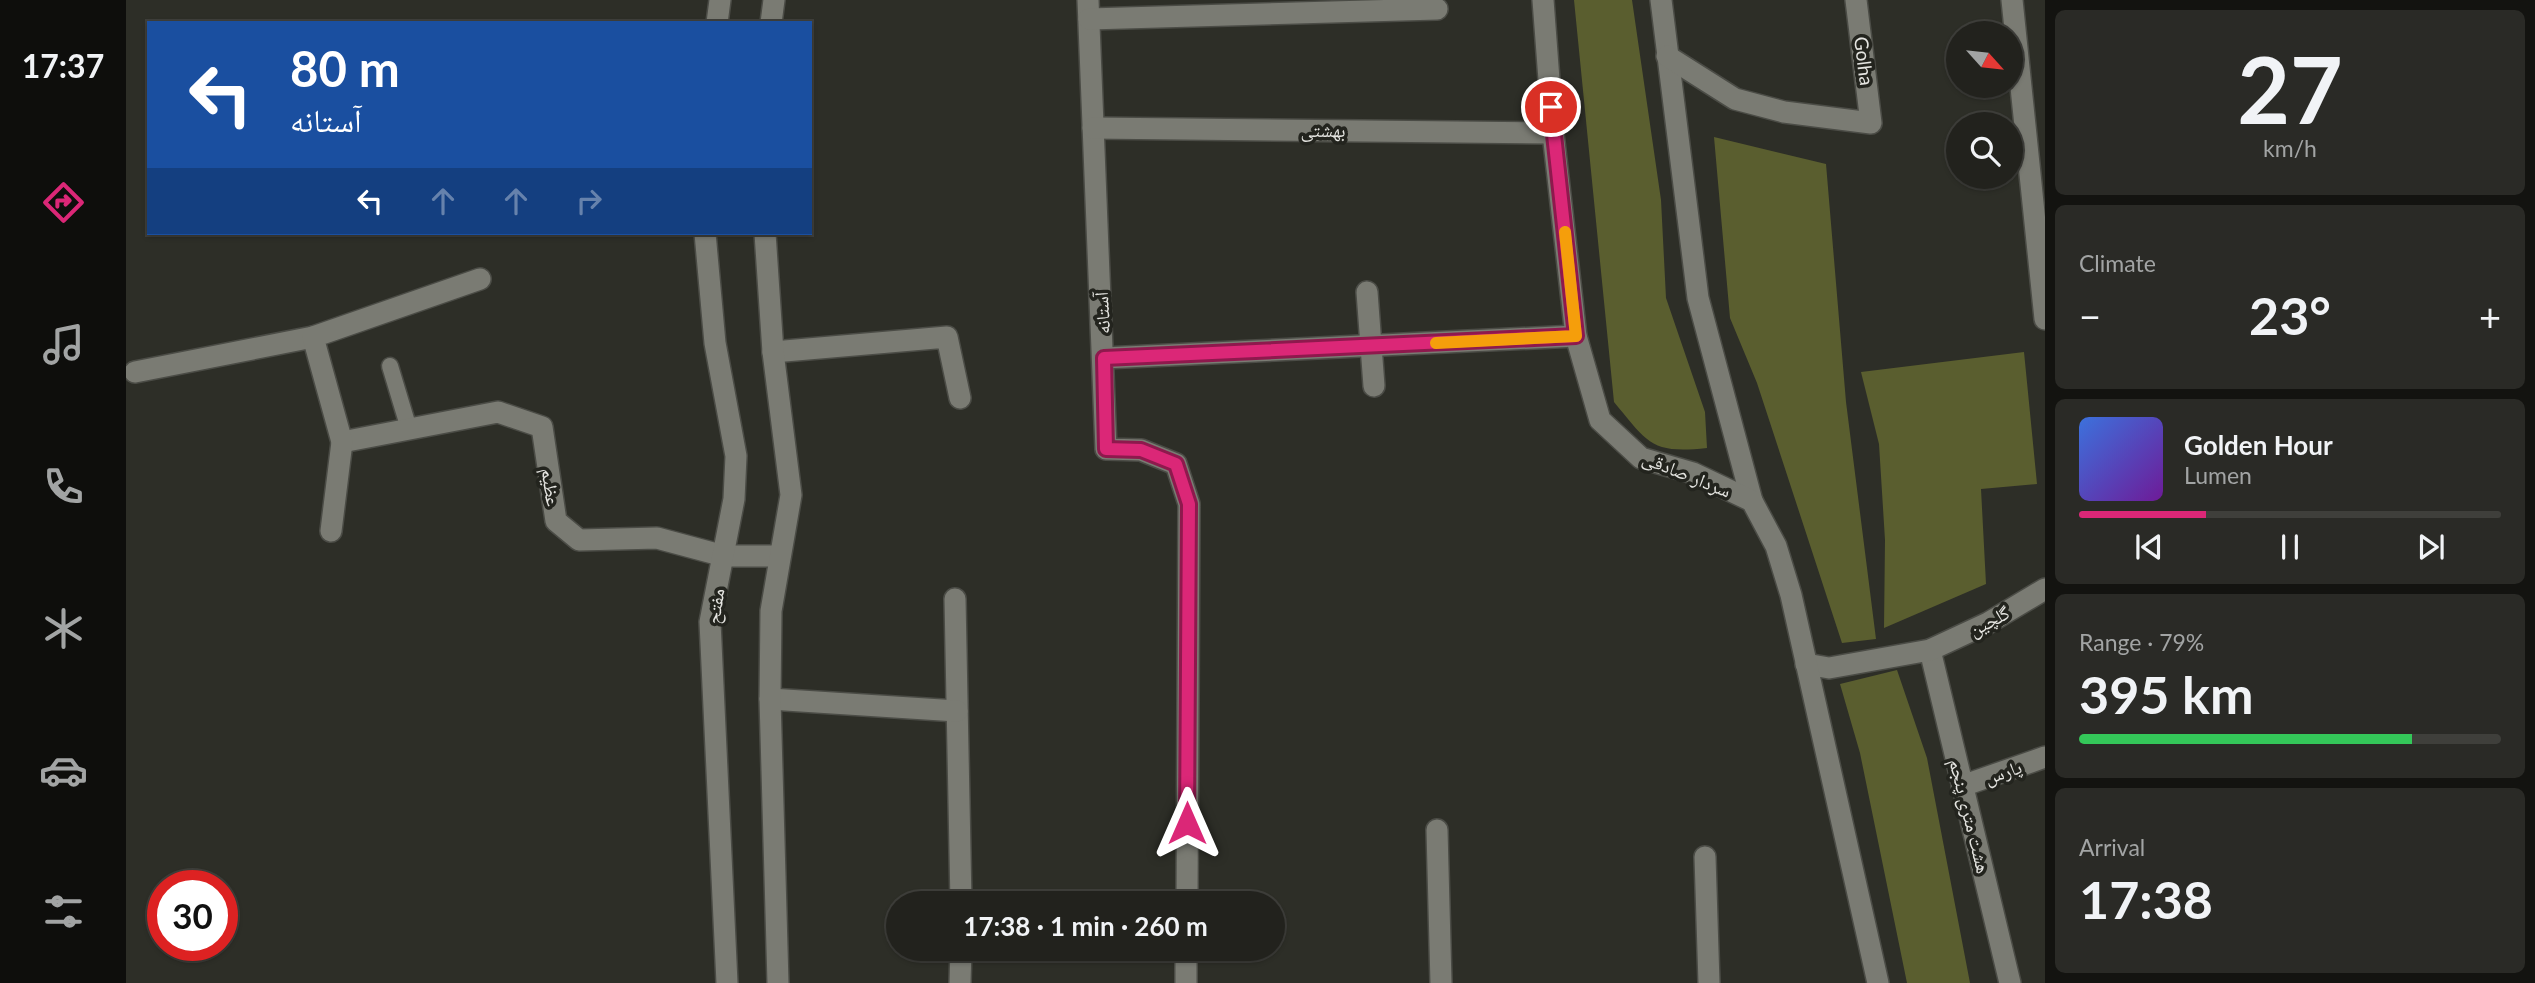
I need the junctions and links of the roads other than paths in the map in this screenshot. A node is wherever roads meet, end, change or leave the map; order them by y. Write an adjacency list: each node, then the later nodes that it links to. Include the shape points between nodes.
1 (720, 0): 9 (street)
2 (774, 0): 10 (street)
3 (1543, 0): 13 (street, سردار صادقی)
4 (1661, 0): 11 (street)
5 (1856, 0): 11 (street, Golha, via 1871,123 1784,112 1735,99)
6 (2012, 0): 18 (street)
7 (1437, 9): 8 (street)
8 (1088, 10): 12 (street, آستانه)
9 (717, 21)
10 (771, 21)
11 (1667, 56): 30 (street, via 1698,298)
12 (1093, 128): 13 (street, بهشتی); 23 (street, آستانه)
13 (1553, 133): 19 (street, سردار صادقی)
14 (705, 235): 32 (street, مفتح, via 715,343 736,456)
15 (765, 235): 22 (street)
16 (480, 279): 20 (street)
17 (1367, 292): 21 (street)
18 (2045, 319)
19 (1576, 336): 21 (street); 30 (street, سردار صادقی, via 1600,420 1641,458 1693,473)
20 (313, 337): 25 (street); 29 (street)
21 (1371, 345): 23 (street); 26 (street)
22 (773, 352): 27 (street, via 947,337); 33 (street, via 791,495)
23 (1104, 358): 45 (street, آستانه, via 1106,449 1141,450 1176,464 1189,504)
24 (390, 366): 28 (lane)
25 (135, 372)
26 (1374, 387)
27 (960, 398)
28 (409, 429): 29 (street, عظیم); 32 (street, عظیم, via 498,412 542,426 556,521 579,540 657,538)
29 (342, 442): 31 (street)
30 (1752, 500): 37 (street, سردار صادقی, via 1776,545)
31 (331, 531)
32 (724, 556): 33 (street, عظیم); 48 (street, مفتح, via 710,622)
33 (780, 556): 38 (street, via 771,611)
34 (2045, 589): 36 (street, گلچین)
35 (955, 599): 39 (street)
36 (1930, 650): 37 (street, گلچین, via 1829,668); 41 (street, هشت متری پنجم)
37 (1807, 664): 54 (street, سردار صادقی)
38 (770, 699): 39 (street); 49 (street)
39 (957, 711): 44 (street)
40 (2045, 757): 41 (street, پارس)
41 (1962, 786): 55 (street, هشت متری پنجم)
42 (1437, 830): 52 (street)
43 (1705, 857): 53 (street)
44 (961, 891)
45 (1187, 891)
46 (961, 961): 50 (street)
47 (1186, 961): 51 (street)
48 (727, 983)
49 (778, 983)
50 (960, 983)
51 (1186, 983)
52 (1441, 983)
53 (1709, 983)
54 (1878, 983)
55 (2010, 983)

